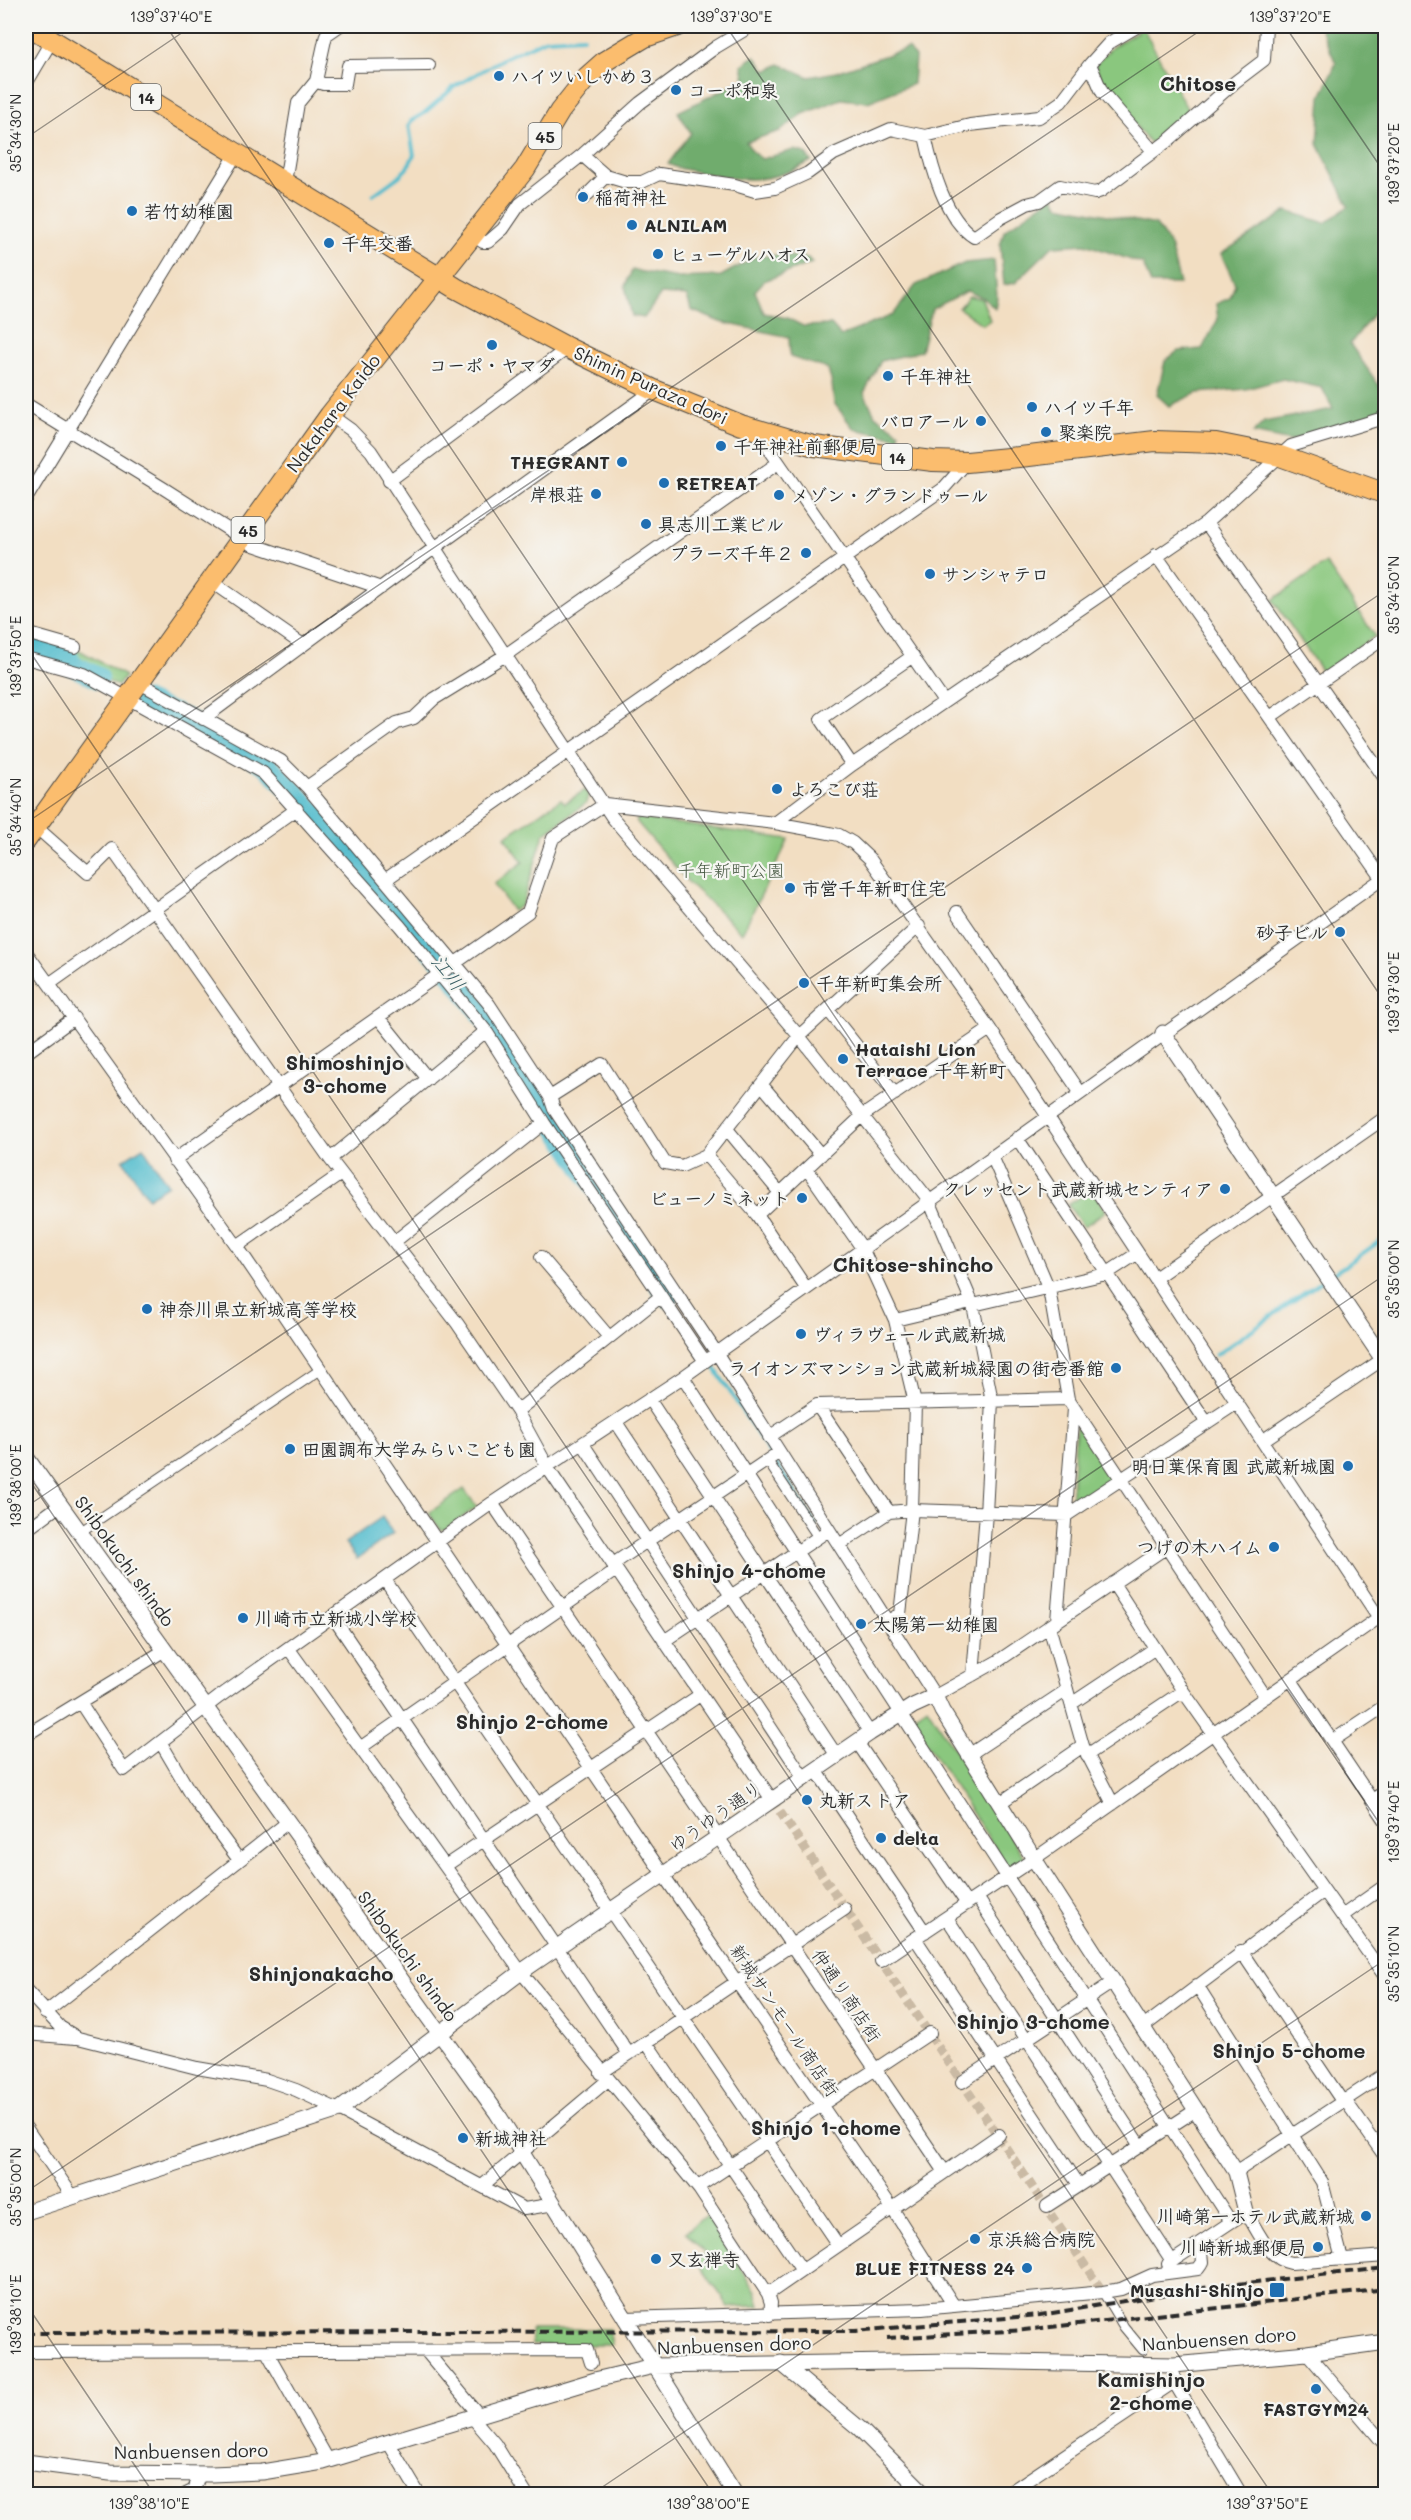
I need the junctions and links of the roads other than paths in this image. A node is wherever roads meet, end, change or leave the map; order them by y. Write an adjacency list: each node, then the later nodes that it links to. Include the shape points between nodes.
1 (29, 26): 9 (main road, Shimin Puraza dori / 14)
2 (339, 26): 12 (street, via 326,35)
3 (447, 26): 4 (street)
4 (456, 26)
5 (677, 26): 21 (main road, Nakahara Kaido / 45, via 645,37 587,77 560,111 525,169)
6 (752, 26): 17 (street, via 716,47 640,103)
7 (1138, 26): 10 (street, via 1109,43)
8 (1266, 26): 15 (street, via 1264,60)
9 (52, 40): 13 (street); 16 (main road, Shimin Puraza dori / 14)
10 (1090, 64): 14 (street, via 1061,102 1038,117 970,125); 15 (street, via 1102,92)
11 (429, 65): 12 (street, via 348,66 345,84)
12 (316, 81): 19 (street, via 298,103)
13 (26, 84)
14 (925, 136): 15 (street, via 935,179 963,230 974,237 1060,186 1095,193); 18 (street, via 891,129 834,154 792,182 755,191 659,174 642,182)
15 (1153, 151)
16 (237, 153): 19 (main road, Shimin Puraza dori / 14); 28 (street)
17 (582, 155): 18 (street); 21 (street, via 520,204 488,243)
18 (606, 176): 20 (street)
19 (285, 182): 22 (main road, Shimin Puraza dori / 14)
20 (584, 198)
21 (473, 235): 22 (main road, Nakahara Kaido / 45)
22 (438, 276): 23 (main road, Shimin Puraza dori / 14); 26 (main road, Nakahara Kaido / 45)
23 (567, 348): 24 (main road, Shimin Puraza dori / 14); 33 (street)
24 (654, 390): 29 (main road, Shimin Puraza dori / 14); 38 (street)
25 (26, 404): 28 (street)
26 (330, 415): 33 (street, via 361,439); 37 (main road, Nakahara Kaido / 45)
27 (1386, 415): 30 (street, via 1291,446)
28 (68, 430): 35 (street); 37 (street)
29 (774, 435): 31 (main road, Shimin Puraza dori / 14, via 847,452); 32 (street, via 770,450)
30 (1280, 456): 31 (main road, Shimin Puraza dori / 14, via 1216,443 1155,441); 34 (main road, Shimin Puraza dori / 14); 36 (street)
31 (967, 462): 40 (street, via 943,489)
32 (778, 463): 40 (street); 47 (street)
33 (389, 481): 38 (street)
34 (1386, 494)
35 (26, 499)
36 (1206, 523): 39 (street); 50 (street)
37 (241, 539): 41 (main road, Nakahara Kaido / 45); 42 (street)
38 (433, 549): 42 (street); 47 (street)
39 (1156, 555): 52 (street); 53 (street)
40 (845, 557): 48 (street); 55 (street)
41 (211, 581): 45 (street); 51 (main road, Nakahara Kaido / 45)
42 (381, 588): 45 (street)
43 (26, 633): 46 (street)
44 (1386, 637): 50 (street)
45 (303, 645): 54 (street)
46 (75, 647)
47 (504, 656): 55 (street); 58 (street, via 434,699 414,718 397,723)
48 (913, 656): 52 (street); 56 (street, via 820,719)
49 (26, 658): 51 (street)
50 (1318, 684): 53 (street); 57 (street)
51 (132, 689): 54 (street); 60 (street, via 263,773); 62 (main road, Nakahara Kaido / 45)
52 (944, 702): 56 (street)
53 (1270, 717): 63 (street)
54 (203, 719): 58 (street, via 281,761)
55 (569, 752): 59 (street); 64 (street)
56 (852, 765): 61 (street)
57 (1386, 780)
58 (307, 787): 64 (street)
59 (605, 804): 61 (street); 69 (street, via 553,838 528,912); 78 (street, via 612,818)
60 (297, 809): 65 (street); 70 (street)
61 (775, 823): 67 (street, via 839,835 853,843 870,859)
62 (31, 833): 65 (street, via 88,873 112,849)
63 (1384, 877): 77 (street)
64 (386, 880): 69 (street)
65 (154, 909): 71 (street); 81 (street)
66 (957, 912): 83 (street)
67 (919, 926): 72 (street); 75 (street)
68 (26, 952): 71 (street, 新城サンモール商店街)
69 (454, 963): 70 (street); 85 (street, via 489,1004)
70 (440, 973): 73 (street); 76 (street)
71 (49, 984): 74 (street, 新城サンモール商店街)
72 (828, 1010): 78 (street); 84 (street)
73 (378, 1017): 80 (street); 81 (street)
74 (74, 1018): 79 (street); 96 (street, 新城サンモール商店街)
75 (990, 1029): 84 (street); 87 (street)
76 (486, 1031): 80 (street); 89 (street)
77 (1163, 1033): 83 (street); 100 (street)
78 (799, 1036): 82 (street); 86 (street)
79 (26, 1053)
80 (428, 1079): 95 (street)
81 (279, 1085): 95 (street); 96 (street)
82 (762, 1085): 90 (street); 93 (street)
83 (1080, 1092): 87 (street)
84 (895, 1094): 86 (street)
85 (552, 1103): 89 (street); 92 (street, via 602,1064 665,1162 682,1166); 116 (street)
86 (862, 1116): 93 (street); 101 (street)
87 (1048, 1116): 91 (street); 106 (street)
88 (1386, 1118): 100 (street)
89 (542, 1120): 103 (street); 112 (street)
90 (727, 1129): 92 (street); 99 (street)
91 (1017, 1138): 94 (street); 108 (street)
92 (706, 1155): 102 (street)
93 (821, 1155): 97 (street)
94 (992, 1156): 101 (street); 111 (street)
95 (330, 1159): 98 (street)
96 (174, 1160): 104 (street, 新城サンモール商店街)
97 (807, 1169): 99 (street); 105 (street)
98 (342, 1174): 103 (street); 104 (street)
99 (780, 1193): 102 (street)
100 (1273, 1196): 109 (street); 118 (street)
101 (929, 1200): 105 (street); 113 (street)
102 (757, 1215): 110 (street)
103 (394, 1242): 127 (street, via 457,1323)
104 (237, 1246): 119 (street, 新城サンモール商店街)
105 (862, 1248): 110 (street); 114 (street)
106 (1138, 1253): 108 (street); 109 (street)
107 (541, 1257): 115 (street)
108 (1106, 1274): 111 (street); 129 (street)
109 (1155, 1278): 124 (street)
110 (806, 1288): 116 (street)
111 (1049, 1289): 113 (street); 125 (street)
112 (660, 1297): 115 (street); 117 (street)
113 (972, 1304): 114 (street); 122 (street)
114 (895, 1320): 123 (street)
115 (609, 1337): 127 (street)
116 (716, 1352): 117 (street); 130 (street)
117 (704, 1360): 120 (street)
118 (1384, 1360): 131 (street)
119 (320, 1370): 149 (street); 152 (street, 新城サンモール商店街)
120 (682, 1377): 121 (street); 137 (street)
121 (649, 1400): 128 (street); 139 (street)
122 (992, 1401): 123 (street); 125 (street); 144 (street)
123 (915, 1403): 126 (street); 142 (street)
124 (1237, 1403): 129 (street); 131 (street)
125 (1071, 1404): 138 (street); 145 (street)
126 (817, 1405): 130 (street); 143 (street)
127 (517, 1411): 136 (street)
128 (616, 1422): 132 (street); 146 (street)
129 (1207, 1424): 138 (street)
130 (769, 1437): 133 (street)
131 (1262, 1441): 162 (street)
132 (583, 1444): 136 (street); 151 (street)
133 (778, 1453): 135 (street); 148 (street)
134 (26, 1457): 141 (street, Shibokuchi shindo)
135 (767, 1460): 137 (street); 150 (street)
136 (548, 1466): 140 (street); 156 (street)
137 (745, 1475): 139 (street); 155 (street)
138 (1122, 1480): 145 (street); 154 (street)
139 (712, 1497): 146 (street); 157 (street)
140 (492, 1503): 152 (street); 161 (street, 仲通り商店街)
141 (60, 1505): 147 (street); 149 (street, Shibokuchi shindo)
142 (912, 1510): 143 (street); 144 (street); 165 (street, via 900,1614)
143 (889, 1512): 153 (street)
144 (986, 1513): 145 (street); 172 (street)
145 (1067, 1515): 166 (street)
146 (681, 1519): 151 (street); 160 (street)
147 (26, 1530)
148 (829, 1530): 150 (street); 153 (street)
149 (80, 1532): 171 (street, Shibokuchi shindo)
150 (818, 1537): 155 (street)
151 (647, 1541): 156 (street); 164 (street)
152 (438, 1542): 158 (street); 168 (street, 新城サンモール商店街)
153 (839, 1545): 165 (street)
154 (1167, 1547): 159 (street); 179 (street)
155 (796, 1552): 157 (street); 184 (street)
156 (614, 1567): 161 (street); 167 (street)
157 (765, 1573): 160 (street); 187 (street)
158 (385, 1580): 163 (street); 174 (street)
159 (1113, 1583): 166 (street); 170 (street)
160 (732, 1595): 164 (street); 196 (street)
161 (563, 1606): 168 (street); 186 (street, 仲通り商店街)
162 (1382, 1616): 173 (street)
163 (333, 1617): 169 (street); 185 (street)
164 (699, 1618): 167 (street); 198 (street)
165 (888, 1621): 178 (street)
166 (1053, 1623): 172 (street); 175 (street)
167 (664, 1641): 177 (street)
168 (508, 1644): 174 (street); 197 (street, 新城サンモール商店街)
169 (289, 1649): 183 (street); 193 (street)
170 (1154, 1649): 176 (street); 181 (street)
171 (165, 1650): 180 (street); 183 (street, Shibokuchi shindo)
172 (973, 1675): 178 (street)
173 (1291, 1680): 179 (street); 191 (street)
174 (454, 1682): 185 (street); 203 (street)
175 (1067, 1690): 181 (street); 195 (street)
176 (1183, 1691): 189 (street); 194 (street)
177 (700, 1695): 186 (street); 200 (street)
178 (935, 1696): 184 (street, ゆうゆう通り); 195 (street)
179 (1266, 1697): 189 (street)
180 (80, 1702): 188 (street); 192 (street, via 124,1770)
181 (1071, 1704): 194 (street)
182 (1386, 1704): 191 (street)
183 (206, 1710): 192 (street); 206 (street, Shibokuchi shindo)
184 (900, 1714): 187 (street, ゆうゆう通り); 213 (street)
185 (402, 1719): 193 (street); 208 (street)
186 (646, 1730): 197 (street); 207 (street, 仲通り商店街)
187 (870, 1733): 190 (street, ゆうゆう通り)
188 (26, 1735)
189 (1213, 1735): 204 (street); 215 (street)
190 (857, 1742): 196 (street, ゆうゆう通り); 216 (street)
191 (1332, 1742): 201 (street)
192 (161, 1743): 210 (street, via 194,1799)
193 (360, 1748): 211 (street)
194 (1085, 1750): 202 (street); 204 (street)
195 (970, 1754): 202 (street)
196 (837, 1756): 198 (street, ゆうゆう通り)
197 (591, 1767): 203 (street); 212 (street, 新城サンモール商店街)
198 (810, 1774): 200 (street, ゆうゆう通り); 221 (street)
199 (1386, 1791): 201 (street)
200 (772, 1800): 207 (street, ゆうゆう通り)
201 (1372, 1800): 205 (street)
202 (1000, 1803): 209 (street)
203 (536, 1804): 208 (street); 218 (street)
204 (1113, 1804): 209 (street)
205 (1386, 1821)
206 (288, 1822): 210 (street); 237 (street, Shibokuchi shindo)
207 (718, 1838): 212 (street, ゆうゆう通り); 222 (street, 仲通り商店街)
208 (483, 1840): 211 (street); 223 (street)
209 (1034, 1859): 213 (street); 229 (street)
210 (239, 1860): 233 (street)
211 (445, 1866): 226 (street)
212 (664, 1876): 218 (street, ゆうゆう通り); 228 (street, 新城サンモール商店街)
213 (1008, 1876): 216 (street); 232 (street)
214 (1386, 1885): 219 (street)
215 (1324, 1891): 219 (street); 224 (street)
216 (972, 1900): 220 (street); 235 (street)
217 (845, 1909): 222 (street)
218 (609, 1912): 223 (street, ゆうゆう通り); 234 (street)
219 (1342, 1916): 227 (street)
220 (947, 1918): 221 (street); 241 (street)
221 (920, 1935): 225 (street); 244 (street)
222 (791, 1944): 228 (street); 245 (street, 仲通り商店街)
223 (557, 1948): 226 (street, ゆうゆう通り); 243 (street)
224 (1241, 1951): 230 (street); 249 (street)
225 (881, 1961)
226 (521, 1972): 237 (street, ゆうゆう通り); 247 (street)
227 (1386, 1978)
228 (736, 1981): 234 (street); 250 (street, 新城サンモール商店街)
229 (1113, 1982): 232 (street); 236 (street)
230 (1197, 1985): 236 (street); 255 (street)
231 (26, 1990): 233 (street)
232 (1088, 1999): 235 (street); 253 (street)
233 (45, 2013): 240 (street)
234 (681, 2018): 242 (street); 257 (street)
235 (1057, 2019): 241 (street); 258 (street)
236 (1143, 2027): 252 (street)
237 (439, 2033): 251 (street, ゆうゆう通り); 259 (street, Shibokuchi shindo)
238 (930, 2033): 245 (street)
239 (26, 2034): 240 (street)
240 (78, 2038): 251 (street, via 196,2068 267,2080)
241 (1026, 2040): 244 (street); 262 (street)
242 (646, 2042): 243 (street); 261 (street)
243 (629, 2054): 247 (street)
244 (995, 2060): 248 (street); 265 (street)
245 (876, 2069): 250 (street); 263 (street, 仲通り商店街)
246 (1386, 2073): 249 (street)
247 (605, 2076): 259 (street); 267 (street)
248 (962, 2082)
249 (1344, 2100): 255 (street); 260 (street)
250 (821, 2106): 257 (street); 271 (street, 新城サンモール商店街)
251 (339, 2110): 266 (street); 268 (street, ゆうゆう通り)
252 (1196, 2110): 253 (street); 264 (street)
253 (1168, 2127): 258 (street); 274 (street)
254 (26, 2128): 268 (street)
255 (1292, 2134): 264 (street); 278 (street, via 1322,2182)
256 (999, 2135): 263 (street)
257 (768, 2142): 261 (street); 276 (street)
258 (1140, 2146): 262 (street)
259 (523, 2152): 266 (street); 269 (street, Shibokuchi shindo)
260 (1386, 2158)
261 (732, 2165): 267 (street); 280 (street)
262 (1109, 2166): 265 (street); 279 (street)
263 (945, 2172): 271 (street)
264 (1236, 2172): 273 (street)
265 (1079, 2185): 270 (street)
266 (482, 2186): 269 (street, via 524,2209)
267 (698, 2187): 283 (street)
268 (73, 2197): 272 (street, ゆうゆう通り)
269 (555, 2204): 286 (street, Shibokuchi shindo)
270 (1047, 2206)
271 (892, 2208): 276 (street); 284 (street, 新城サンモール商店街)
272 (26, 2212)
273 (1246, 2212): 274 (street); 278 (street, via 1278,2259 1291,2263)
274 (1231, 2222): 275 (street)
275 (1201, 2242): 279 (street); 281 (street, via 1201,2268)
276 (838, 2245): 280 (street)
277 (1386, 2256): 278 (street)
278 (1342, 2259)
279 (1172, 2261): 281 (street)
280 (801, 2269): 283 (street)
281 (1152, 2275): 282 (street, via 1121,2289)
282 (1103, 2292): 284 (street); 288 (street)
283 (768, 2294): 285 (street)
284 (954, 2306): 285 (street)
285 (770, 2315): 286 (street)
286 (625, 2318): 296 (street, Shibokuchi shindo)
287 (1386, 2342): 292 (street, Nanbuensen doro)
288 (1143, 2350)
289 (26, 2352): 290 (street)
290 (267, 2352): 291 (street); 301 (street)
291 (426, 2352): 294 (street, via 587,2350); 298 (street)
292 (1306, 2353): 295 (street, Nanbuensen doro); 300 (street)
293 (781, 2362): 295 (street, Nanbuensen doro); 296 (street, Nanbuensen doro); 308 (street, via 859,2428)
294 (591, 2363)
295 (1174, 2365): 297 (street)
296 (654, 2366): 298 (street, Nanbuensen doro); 307 (street, Shibokuchi shindo)
297 (1174, 2382): 309 (street); 310 (street)
298 (476, 2416): 299 (street, Nanbuensen doro); 306 (street)
299 (388, 2442): 301 (street, Nanbuensen doro); 305 (street)
300 (1386, 2446)
301 (328, 2460): 303 (street, Nanbuensen doro, via 262,2472)
302 (26, 2462): 303 (street, Nanbuensen doro, via 110,2473)
303 (200, 2474): 304 (street, via 194,2490)
304 (186, 2494)
305 (419, 2494)
306 (526, 2494)
307 (735, 2494)
308 (925, 2494)
309 (1007, 2494)
310 (1241, 2494)

